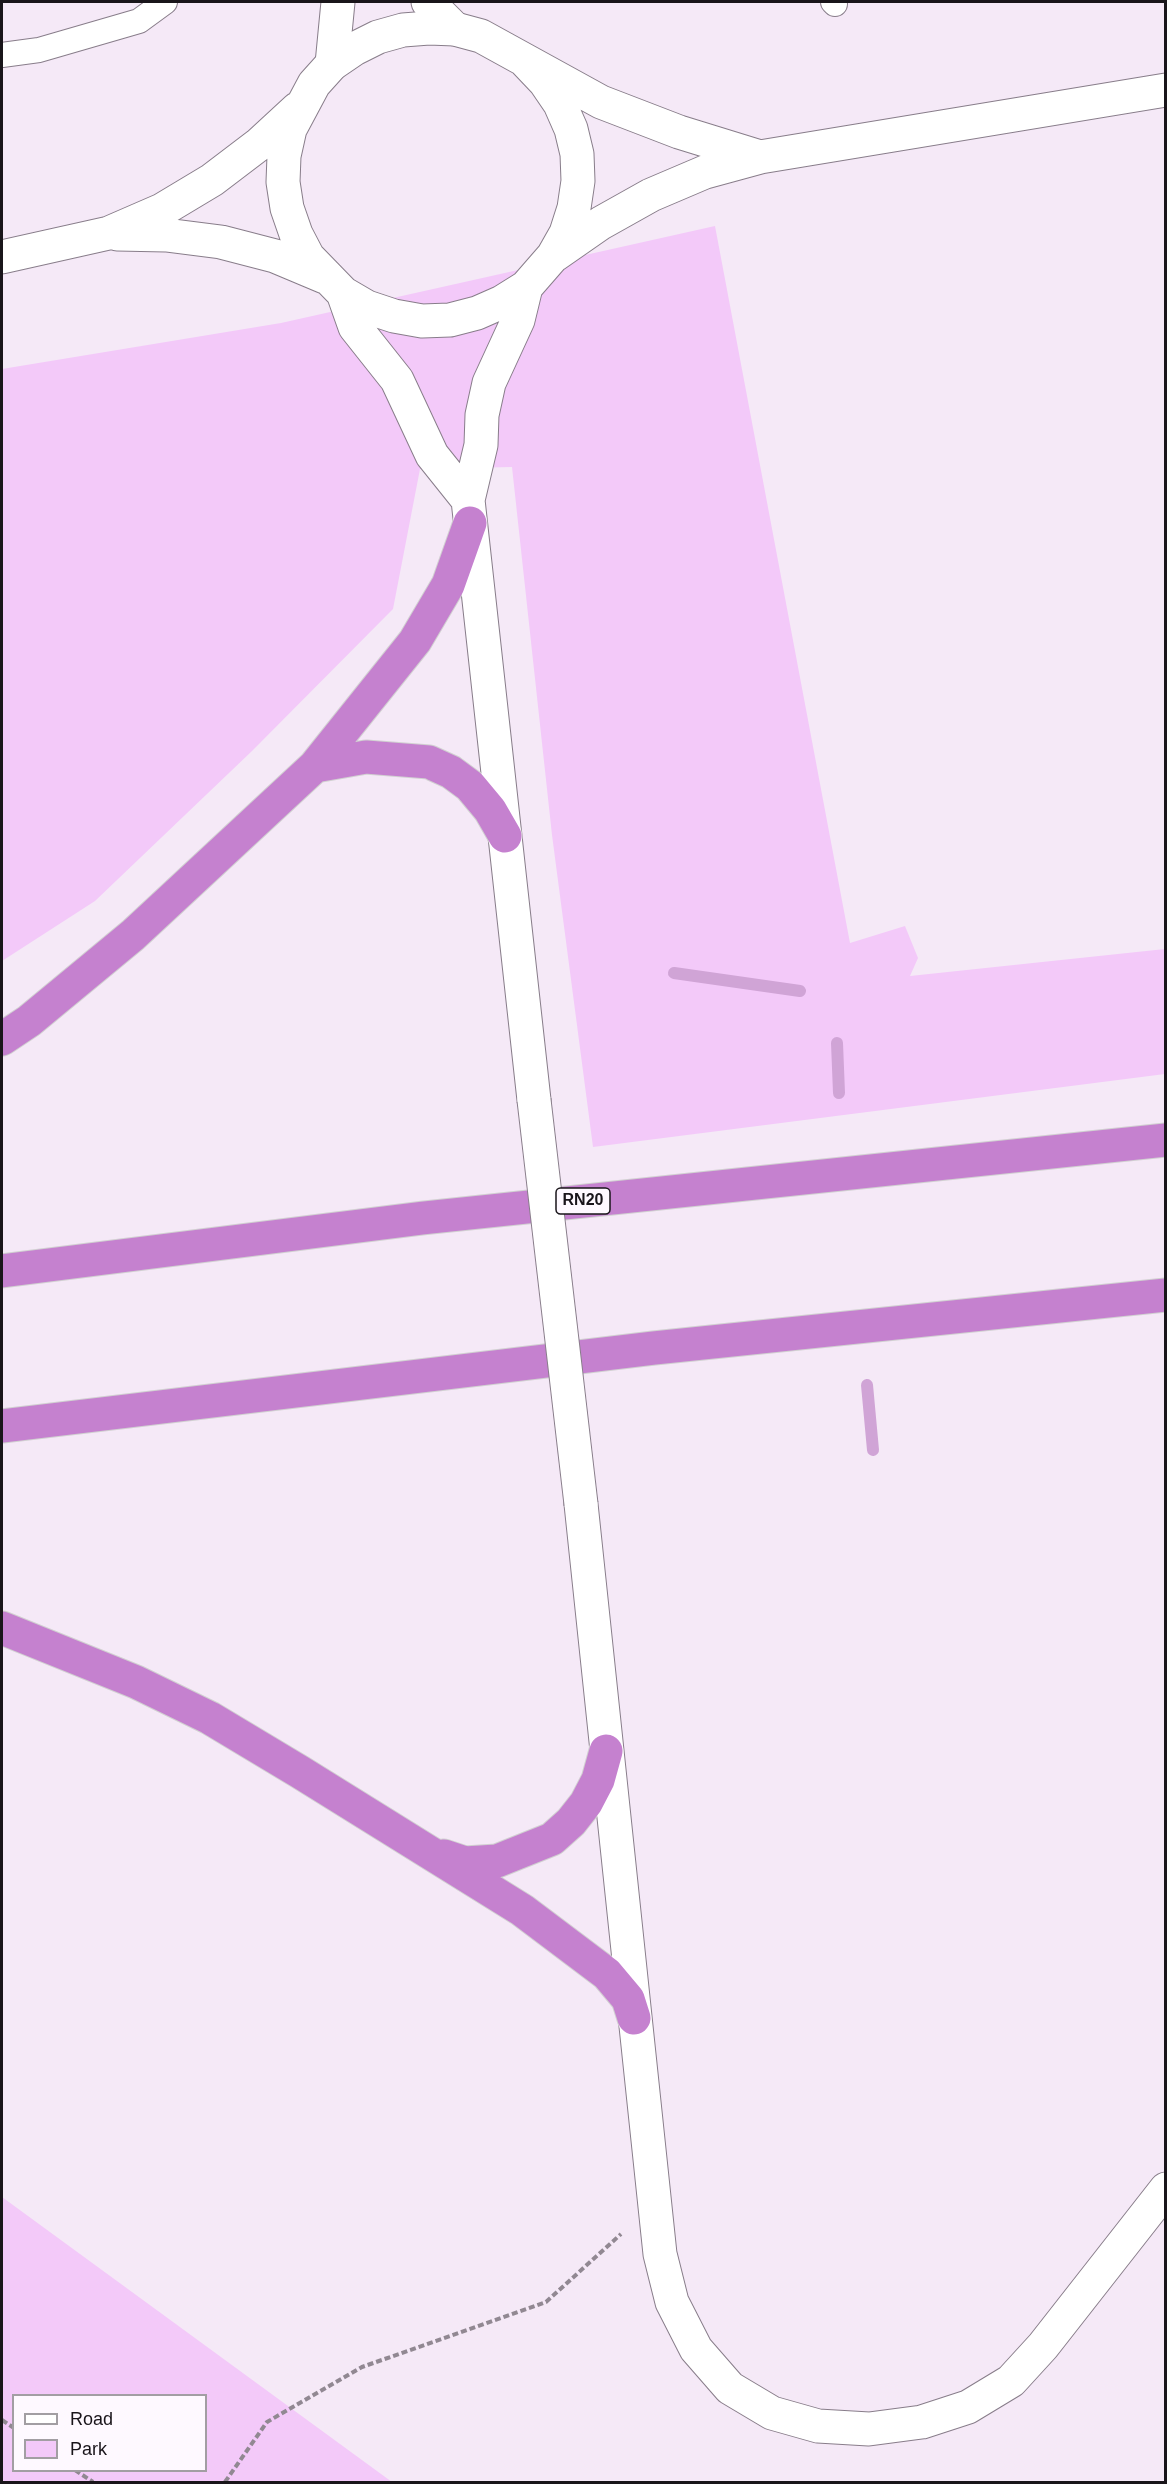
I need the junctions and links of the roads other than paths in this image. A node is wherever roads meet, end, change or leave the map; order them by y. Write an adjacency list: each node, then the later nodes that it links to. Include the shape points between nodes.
1 (165, 2): 5 (lane, via 140,21 39,50)
2 (338, 2): 7 (main road)
3 (428, 2): 4 (main road)
4 (455, 29): 6 (main road, via 481,36); 7 (main road, via 411,29 378,37)
5 (2, 55)
6 (526, 63): 10 (main road, via 601,102); 12 (main road, via 560,104 577,154 574,208)
7 (332, 64): 9 (main road)
8 (1166, 90): 10 (main road)
9 (300, 105): 11 (main road, via 258,145 212,180 162,210); 14 (main road, via 284,156 285,191 296,234 308,256)
10 (760, 157): 12 (main road, via 705,172 651,195)
11 (109, 233): 13 (main road); 14 (main road, via 221,242 275,256)
12 (553, 256): 15 (main road)
13 (2, 257)
14 (334, 285): 15 (main road, via 367,307 422,321 477,314); 16 (main road, via 354,327 397,381 432,455)
15 (526, 286): 16 (main road, via 518,320 489,383)
16 (469, 511): 17 (highway, via 448,585 415,641); 18 (main road)
17 (315, 766): 18 (highway, via 366,757 429,762 470,786); 19 (highway, via 133,935)
18 (505, 836): 25 (main road, bridge)
19 (2, 1039)
20 (1166, 1140): 21 (highway, RN20, via 423,1218)
21 (2, 1271)
22 (1166, 1295): 23 (highway, via 666,1347)
23 (2, 1426)
24 (2, 1628): 26 (highway, via 126,1677 210,1718)
25 (606, 1751): 26 (highway, via 586,1803 552,1839 497,1861 465,1863); 27 (main road)
26 (431, 1852): 27 (highway, via 522,1910 607,1974 628,1999)
27 (634, 2018): 28 (main road, via 660,2254 672,2302 696,2349 730,2388 772,2413 818,2426 869,2429 922,2422 968,2407 1011,2381 1043,2346)
28 (1166, 2189)

